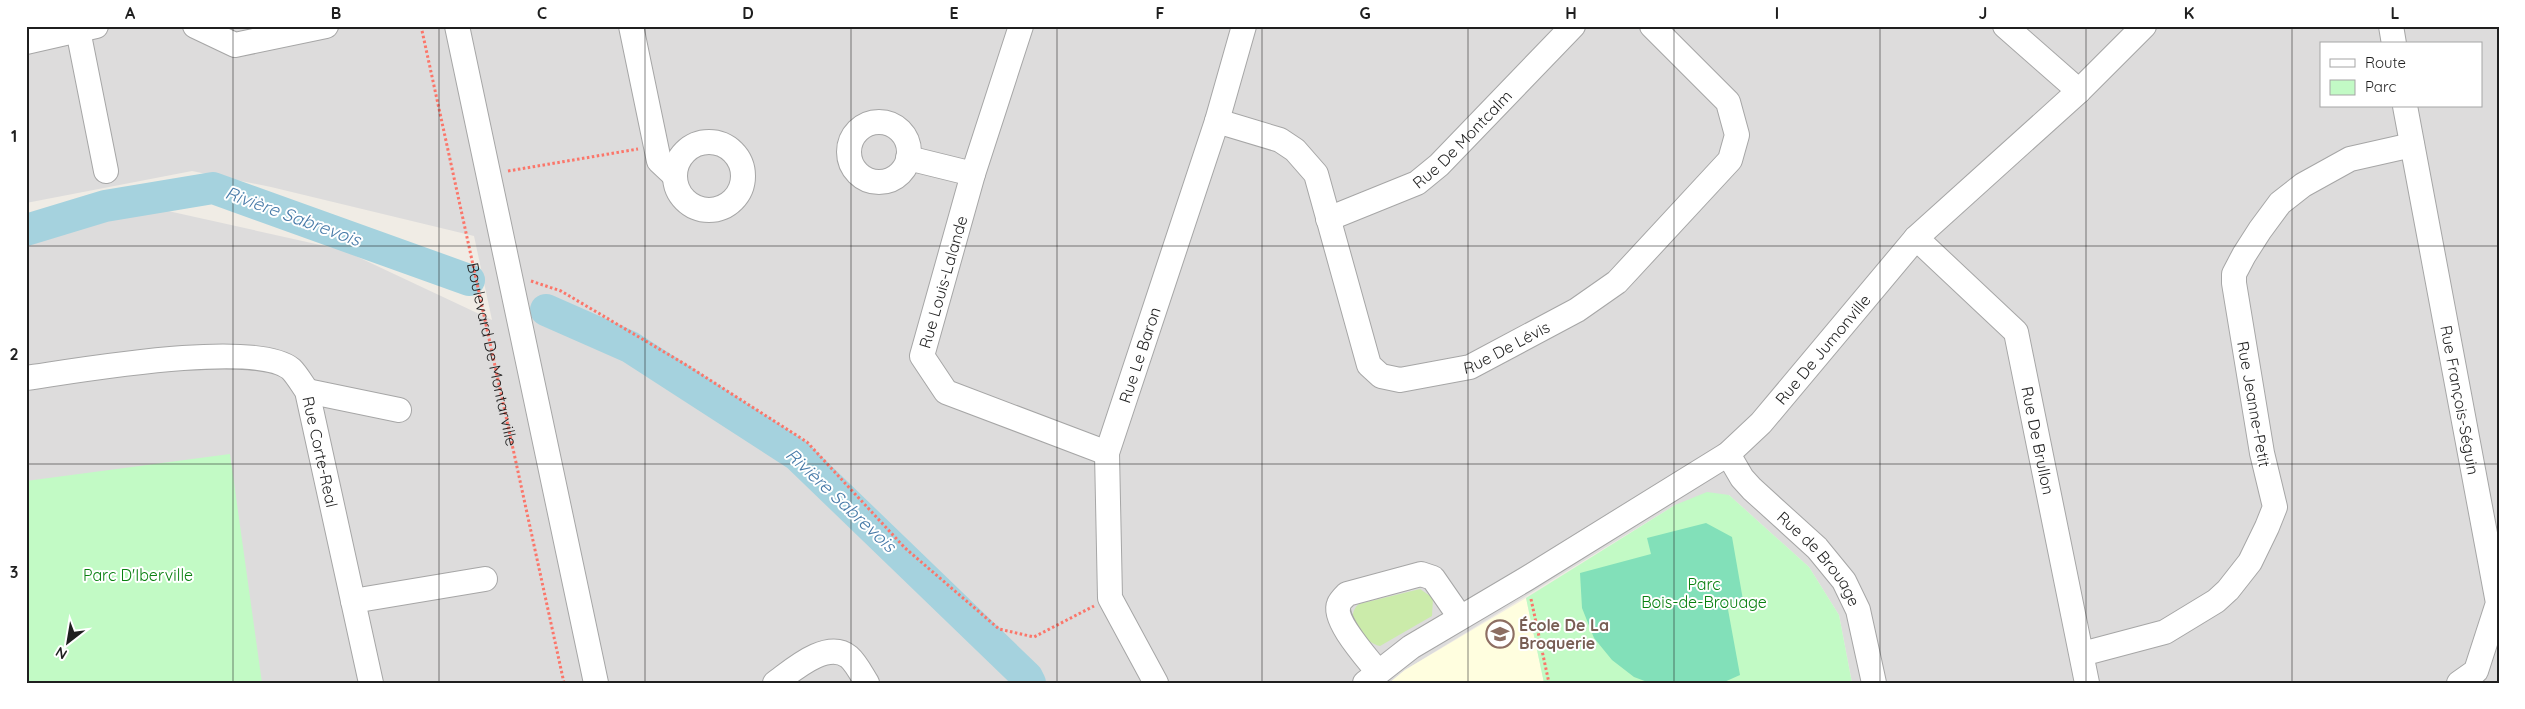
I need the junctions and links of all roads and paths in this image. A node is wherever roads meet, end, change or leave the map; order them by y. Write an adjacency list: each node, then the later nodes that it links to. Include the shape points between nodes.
1 (196, 26): 2 (street, via 235,46)
2 (326, 26)
3 (421, 26): 42 (path, Boulevard De Montarville)
4 (458, 26): 23 (street, Boulevard De Montarville)
5 (631, 26): 20 (street)
6 (1021, 26): 24 (street, Rue Louis-Lalande)
7 (1244, 26): 18 (street, Rue Le Baron)
8 (1573, 26): 26 (street, Rue De Montcalm, via 1417,183)
9 (1652, 26): 26 (street, Rue De Lévis, via 1728,102 1737,135 1730,160 1617,282 1577,310 1470,367 1400,380 1382,376 1369,365)
10 (2005, 26): 16 (street)
11 (2144, 26): 16 (street, Rue De Jumonville)
12 (2391, 26): 15 (street)
13 (87, 28): 14 (street); 22 (street)
14 (26, 42)
15 (2394, 42)
16 (2079, 91): 27 (street, Rue De Jumonville)
17 (2405, 108): 19 (street, Rue François-Séguin)
18 (1217, 120): 26 (street, Rue De Lévis, via 1280,140 1295,150 1316,174); 32 (street, Rue Le Baron)
19 (2412, 145): 39 (street, Rue Jeanne-Petit, via 2350,159 2303,185 2280,203 2234,274 2247,366 2275,507 2250,562 2216,600 2165,632); 50 (street, Rue François-Séguin, via 2498,604 2476,671)
20 (656, 146): 23 (path); 25 (street, via 659,161)
21 (908, 158): 24 (street)
22 (106, 171)
23 (490, 174): 28 (street, Boulevard De Montarville)
24 (973, 174): 32 (street, Rue Louis-Lalande, via 922,356 946,392)
25 (675, 176)
26 (1328, 219)
27 (1916, 238): 33 (street, Rue De Jumonville, via 1761,423); 39 (street, Rue De Brullon, via 2016,332)
28 (511, 275): 36 (path, via 561,292 688,366 807,442 905,548 999,628 1034,637); 43 (street, Boulevard De Montarville)
29 (26, 378): 30 (street, Rue Corte-Real, via 212,355 260,358 290,369)
30 (307, 391): 31 (street); 37 (street, Rue Corte-Real)
31 (399, 410)
32 (1107, 453): 36 (street, Rue Le Baron)
33 (1728, 454): 35 (street, Rue De Jumonville); 48 (street, Rue de Brouage, via 1752,489 1817,548 1844,581 1858,610)
34 (485, 578): 37 (street)
35 (1526, 579): 38 (street, Rue De Jumonville); 47 (path)
36 (1110, 598): 46 (street, Rue Le Baron)
37 (353, 602): 41 (street, Rue Corte-Real)
38 (1460, 617): 40 (street, Rue De Jumonville, via 1411,647); 40 (street, Rue De Jumonville, via 1433,578 1421,574 1347,594 1339,604 1338,615)
39 (2082, 654): 49 (street, Rue De Brullon)
40 (1371, 677)
41 (371, 683)
42 (564, 683)
43 (596, 683)
44 (775, 683): 45 (street, via 815,655 832,652 848,656)
45 (867, 683)
46 (1156, 683)
47 (1550, 683)
48 (1874, 683)
49 (2087, 683)
50 (2459, 683)

